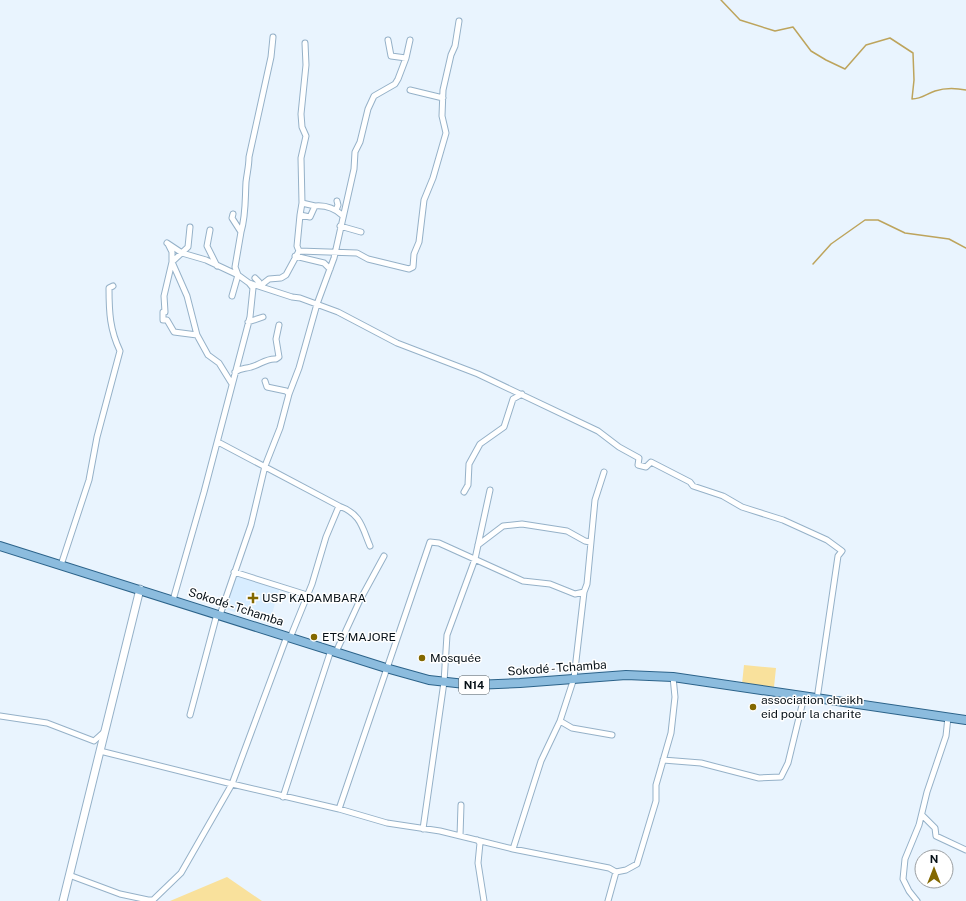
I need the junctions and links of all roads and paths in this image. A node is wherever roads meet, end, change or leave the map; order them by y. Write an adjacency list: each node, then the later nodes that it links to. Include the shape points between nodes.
1 (459, 21): 8 (street)
2 (273, 36): 19 (street, via 271,57 249,157 246,209)
3 (390, 40): 6 (street, via 391,56)
4 (410, 40): 6 (street)
5 (305, 43): 10 (street, via 306,65 301,114 306,136 301,158)
6 (406, 58): 15 (street, via 398,79 374,96 368,109 355,152 346,208)
7 (410, 90): 8 (street)
8 (442, 98): 23 (street, via 442,116 446,133 424,200 413,267 409,269 368,259 357,253)
9 (337, 201): 12 (street)
10 (302, 203): 11 (street); 14 (street)
11 (315, 206): 12 (street, via 323,205); 14 (street, via 310,217)
12 (336, 210): 15 (street)
13 (233, 214): 19 (street, via 232,218)
14 (300, 215): 21 (street, via 297,246)
15 (342, 215): 16 (street)
16 (340, 226): 20 (street); 23 (street)
17 (190, 227): 22 (street, via 188,247)
18 (210, 230): 26 (street, via 207,246)
19 (241, 232): 28 (street, via 235,267)
20 (361, 232)
21 (299, 251): 23 (street); 24 (street)
22 (182, 252): 25 (street); 25 (street, via 168,243 172,252); 26 (street)
23 (335, 252): 27 (street)
24 (296, 256): 27 (street, via 324,263); 32 (street, via 293,266 286,275 269,279)
25 (172, 262): 38 (street, via 187,296); 38 (street, via 164,296 163,320 167,320 174,332)
26 (217, 266): 28 (street)
27 (330, 269): 34 (street)
28 (238, 275): 30 (street); 33 (street)
29 (255, 278): 32 (street)
30 (249, 283): 32 (street); 36 (street, via 253,293)
31 (113, 286): 60 (street, via 109,288 110,322 114,340 120,351 97,437 89,480)
32 (260, 286): 34 (street)
33 (232, 296)
34 (317, 304): 39 (street); 47 (street, via 338,312 397,343 454,364)
35 (263, 317): 36 (street)
36 (248, 322): 43 (street)
37 (279, 325): 43 (street, via 276,339 279,357 250,368 240,368)
38 (197, 335): 45 (street, via 208,355 220,363)
39 (306, 344): 40 (street); 42 (street)
40 (299, 347)
41 (295, 362): 42 (street)
42 (299, 368): 46 (street)
43 (235, 372): 45 (street)
44 (265, 380): 46 (street, via 267,388 286,391)
45 (232, 384): 48 (street)
46 (289, 394): 49 (street, via 281,425)
47 (522, 394): 52 (street, via 513,399 504,427 480,444 469,464 468,485); 74 (street, via 598,431 639,458 638,465 646,467 651,462 693,486 828,540 842,551 838,556)
48 (218, 442): 49 (street); 65 (street)
49 (265, 466): 53 (street); 61 (street, via 251,525)
50 (604, 472): 54 (street, via 595,500)
51 (490, 490): 55 (street)
52 (464, 492)
53 (339, 506): 57 (street, via 354,513); 64 (street)
54 (590, 542): 55 (street, via 567,531 522,524 503,526); 63 (street, via 587,584)
55 (478, 545): 59 (street)
56 (0, 546): 60 (main road, Sokodé - Tchamba / N14)
57 (370, 546)
58 (384, 556): 68 (street)
59 (475, 558): 63 (street, via 523,581 550,584 576,594); 69 (street, via 439,543 430,542); 72 (street, via 447,635)
60 (61, 565): 62 (main road, Sokodé - Tchamba / N14)
61 (234, 572): 64 (street); 66 (street)
62 (140, 589): 65 (main road, Sokodé - Tchamba / N14); 80 (main road)
63 (584, 592): 70 (street)
64 (307, 595): 67 (street)
65 (173, 600): 66 (main road, Sokodé - Tchamba / N14)
66 (219, 614): 67 (main road, Sokodé - Tchamba / N14); 75 (street)
67 (289, 637): 68 (main road, Sokodé - Tchamba / N14); 84 (street)
68 (333, 651): 69 (main road, Sokodé - Tchamba / N14); 85 (street)
69 (386, 668): 72 (main road, Sokodé - Tchamba / N14); 87 (street)
70 (574, 678): 71 (main road, Sokodé - Tchamba / N14, via 626,675); 72 (main road, Sokodé - Tchamba / N14, via 492,685); 79 (street)
71 (673, 678): 73 (main road, Sokodé - Tchamba / N14); 83 (street, via 675,697 671,733)
72 (444, 682): 89 (street)
73 (804, 697): 74 (main road, Sokodé - Tchamba / N14); 83 (street, via 788,763 781,777 759,778 701,763)
74 (817, 699): 77 (main road, Sokodé - Tchamba / N14)
75 (190, 715)
76 (0, 716): 80 (street, via 47,723 94,741)
77 (948, 717): 78 (main road, Sokodé - Tchamba / N14); 88 (street, via 946,736)
78 (966, 720)
79 (560, 721): 81 (street, via 572,728); 92 (street, via 541,761)
80 (106, 731): 82 (main road)
81 (612, 735)
82 (100, 751): 84 (street); 95 (main road)
83 (662, 760): 94 (street, via 656,785 656,802 637,864)
84 (232, 784): 85 (street); 95 (street, via 181,873 153,900 120,894)
85 (283, 797): 87 (street)
86 (461, 806): 90 (street)
87 (340, 809): 89 (street, via 387,824)
88 (922, 815): 93 (street, via 935,828 936,836); 99 (street, via 905,860 903,879)
89 (423, 829): 90 (street)
90 (460, 836): 91 (street)
91 (476, 840): 92 (street); 97 (street, via 480,843 478,863)
92 (514, 849): 94 (street, via 609,868)
93 (966, 850)
94 (616, 872): 98 (street)
95 (69, 875): 96 (main road)
96 (63, 901)
97 (484, 901)
98 (608, 901)
99 (917, 901)

